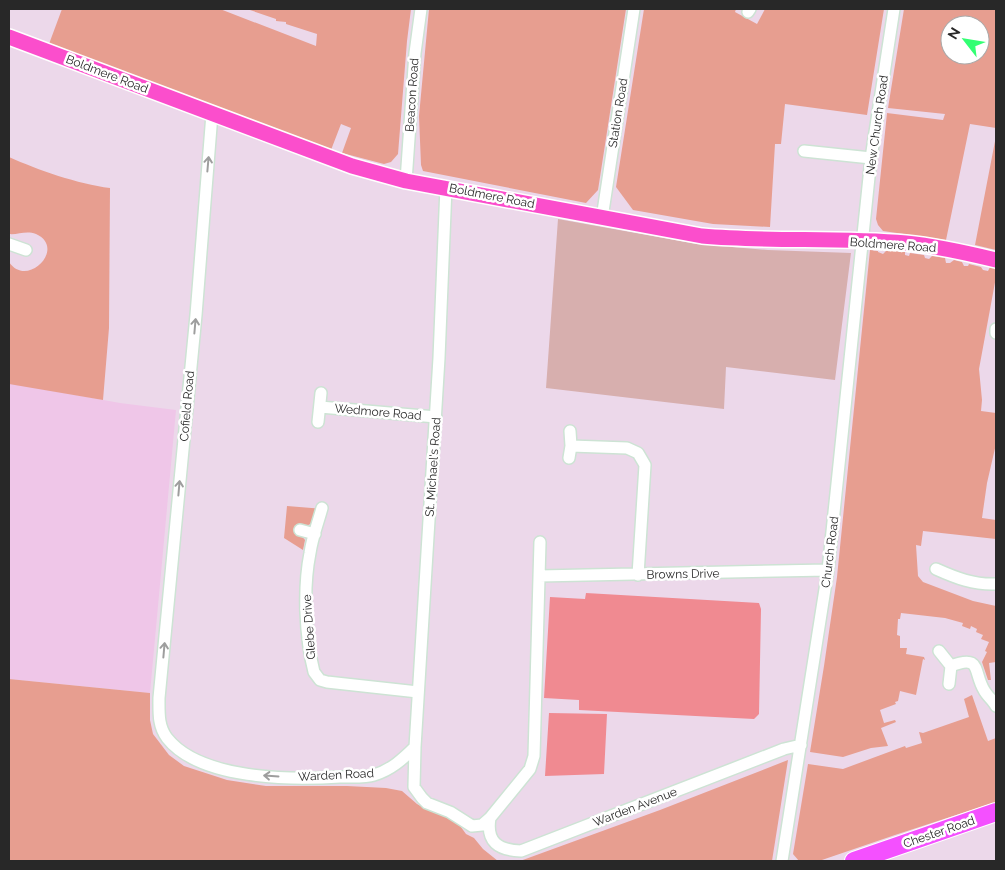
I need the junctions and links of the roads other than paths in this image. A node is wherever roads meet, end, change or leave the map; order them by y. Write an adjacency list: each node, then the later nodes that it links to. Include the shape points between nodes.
1 (421, 9): 8 (street, Beacon Road)
2 (634, 9): 10 (street, Station Road)
3 (894, 9): 7 (street, New Church Road)
4 (9, 37): 5 (main road, Boldmere Road)
5 (212, 114): 8 (main road, Boldmere Road, via 352,166); 37 (street, Cofield Road, one-way to 5)
6 (804, 151): 7 (street)
7 (871, 158): 11 (street, New Church Road)
8 (406, 181): 9 (main road, Boldmere Road)
9 (446, 187): 10 (main road, Boldmere Road); 19 (street, St. Michael's Road)
10 (602, 218): 11 (main road, Boldmere Road, via 702,236 747,240)
11 (862, 241): 14 (main road, Boldmere Road, via 907,243); 29 (street, Church Road)
12 (9, 244): 13 (street)
13 (26, 250)
14 (996, 260)
15 (996, 329): 16 (street)
16 (996, 333)
17 (321, 394): 18 (street, Wedmore Road)
18 (320, 407): 19 (street, Wedmore Road); 20 (street, Wedmore Road)
19 (436, 417): 36 (street, St. Michael's Road)
20 (318, 422)
21 (570, 431): 22 (street)
22 (571, 446): 23 (street); 30 (street, via 627,448 638,453 645,466)
23 (569, 458)
24 (322, 508): 26 (street, Glebe Drive)
25 (300, 530): 26 (street)
26 (315, 534): 36 (street, Glebe Drive, via 307,572 306,609 314,672 320,680 328,682)
27 (540, 542): 31 (street)
28 (936, 569): 32 (street, via 972,583)
29 (828, 570): 30 (street, Browns Drive); 39 (street, Church Road)
30 (638, 575): 31 (street, Browns Drive)
31 (539, 576): 42 (street, via 534,756 530,769)
32 (996, 584)
33 (939, 650): 34 (street)
34 (951, 666): 35 (street); 38 (street, via 964,662 974,665 984,690)
35 (949, 684)
36 (418, 692): 40 (street, St. Michael's Road)
37 (160, 698): 40 (street, Warden Road, one-way to 37, via 399,763 374,775 310,779 243,774 197,760 168,739 159,720)
38 (996, 706)
39 (801, 745): 42 (street, Warden Avenue, via 521,851 510,851 491,840 488,830); 43 (street, Church Road)
40 (415, 747): 42 (street, via 414,787 427,803 472,826 482,825)
41 (996, 812): 44 (highway, Chester Road)
42 (490, 818)
43 (782, 861)
44 (854, 861)

